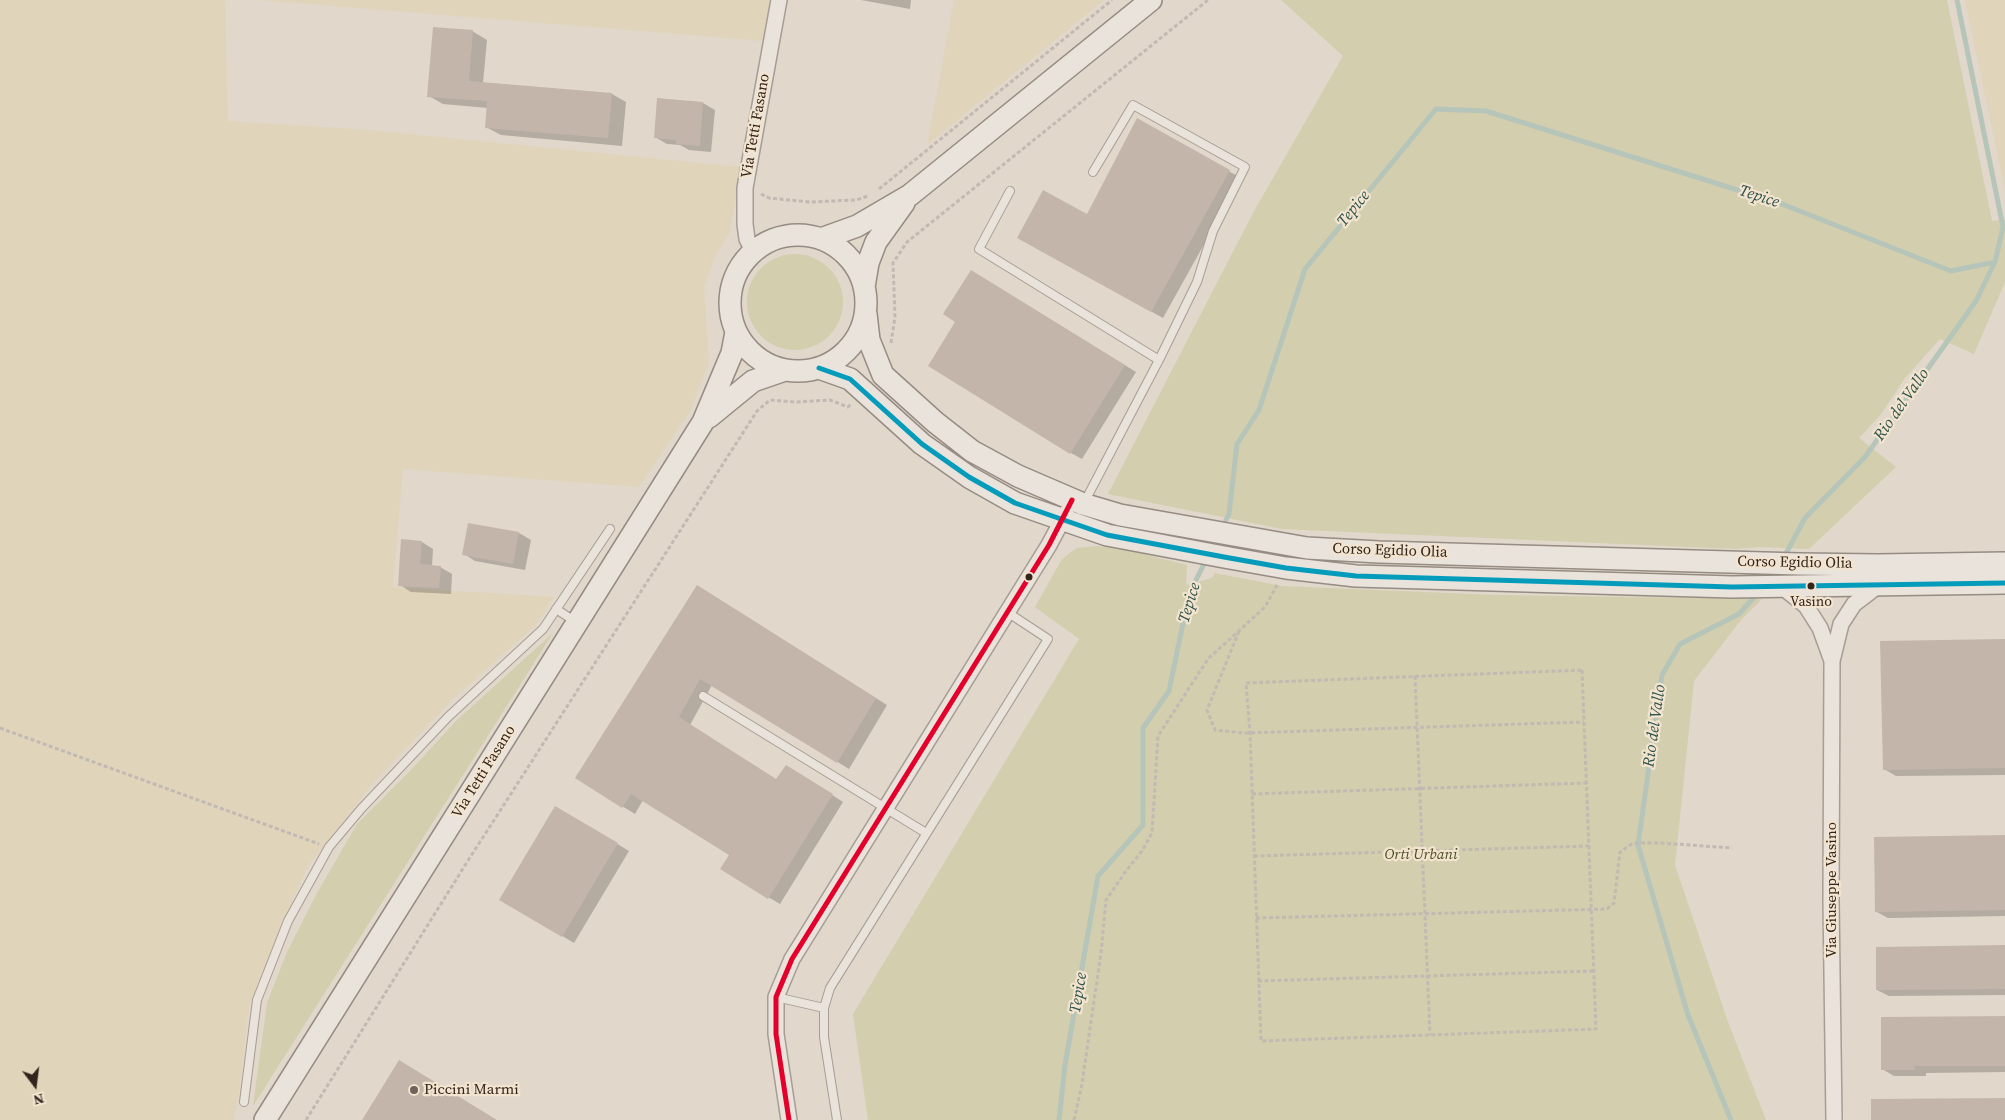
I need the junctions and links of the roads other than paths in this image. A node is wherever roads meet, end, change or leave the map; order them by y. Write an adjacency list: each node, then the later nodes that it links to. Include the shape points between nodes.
1 (779, 0): 7 (street, Via Tetti Fasano, via 745,188 745,224)
2 (1151, 0): 5 (street)
3 (1093, 172): 11 (lane, via 1133,105 1245,167 1213,230 1197,282)
4 (1010, 191): 11 (lane, via 978,249)
5 (910, 195): 6 (street, via 857,226); 8 (street, via 876,242)
6 (821, 239): 7 (street, via 804,235 786,236); 8 (street, via 841,250 856,266)
7 (753, 251): 10 (street, via 739,268 731,288 730,310)
8 (864, 287): 9 (street)
9 (866, 314): 12 (street, via 850,348); 15 (street, Corso Egidio Olia, via 869,340 883,375 904,394 972,451 1018,476)
10 (736, 332): 13 (street, via 748,349 765,363); 14 (street, Via Tetti Fasano, via 732,353)
11 (1159, 360): 15 (lane)
12 (819, 368): 13 (street); 16 (street, Corso Egidio Olia, via 850,378 922,444 969,477 1015,503)
13 (785, 370): 14 (street, Via Tetti Fasano, via 752,381)
14 (703, 422): 25 (street, Via Tetti Fasano)
15 (1078, 502): 16 (street); 19 (street, Corso Egidio Olia, via 1120,515 1307,548 1878,565)
16 (1062, 520): 22 (street, Corso Egidio Olia, via 1107,535 1224,558 1356,576); 24 (street)
17 (610, 528): 23 (lane)
18 (2005, 563): 19 (street, Corso Egidio Olia)
19 (1966, 573): 20 (street, Corso Egidio Olia); 21 (street, Corso Egidio Olia)
20 (2005, 583)
21 (1879, 585): 22 (street, Corso Egidio Olia); 26 (street, Via Giuseppe Vasino, via 1854,604 1841,624)
22 (1781, 586): 26 (street, Via Giuseppe Vasino, via 1806,606 1820,628)
23 (556, 609): 25 (lane); 32 (lane, via 543,629 448,717 329,847 288,921 257,1000)
24 (1007, 612): 28 (street); 29 (lane, via 1048,639)
25 (577, 622): 33 (street, Via Tetti Fasano)
26 (1832, 661): 36 (street, Via Giuseppe Vasino)
27 (703, 696): 28 (lane)
28 (886, 808): 29 (lane); 30 (street, via 792,959)
29 (926, 833): 31 (lane, via 830,988)
30 (776, 997): 31 (lane); 34 (street, via 776,1034)
31 (824, 1008): 35 (lane, via 824,1037)
32 (244, 1102)
33 (264, 1120)
34 (789, 1120)
35 (837, 1120)
36 (1834, 1120)

